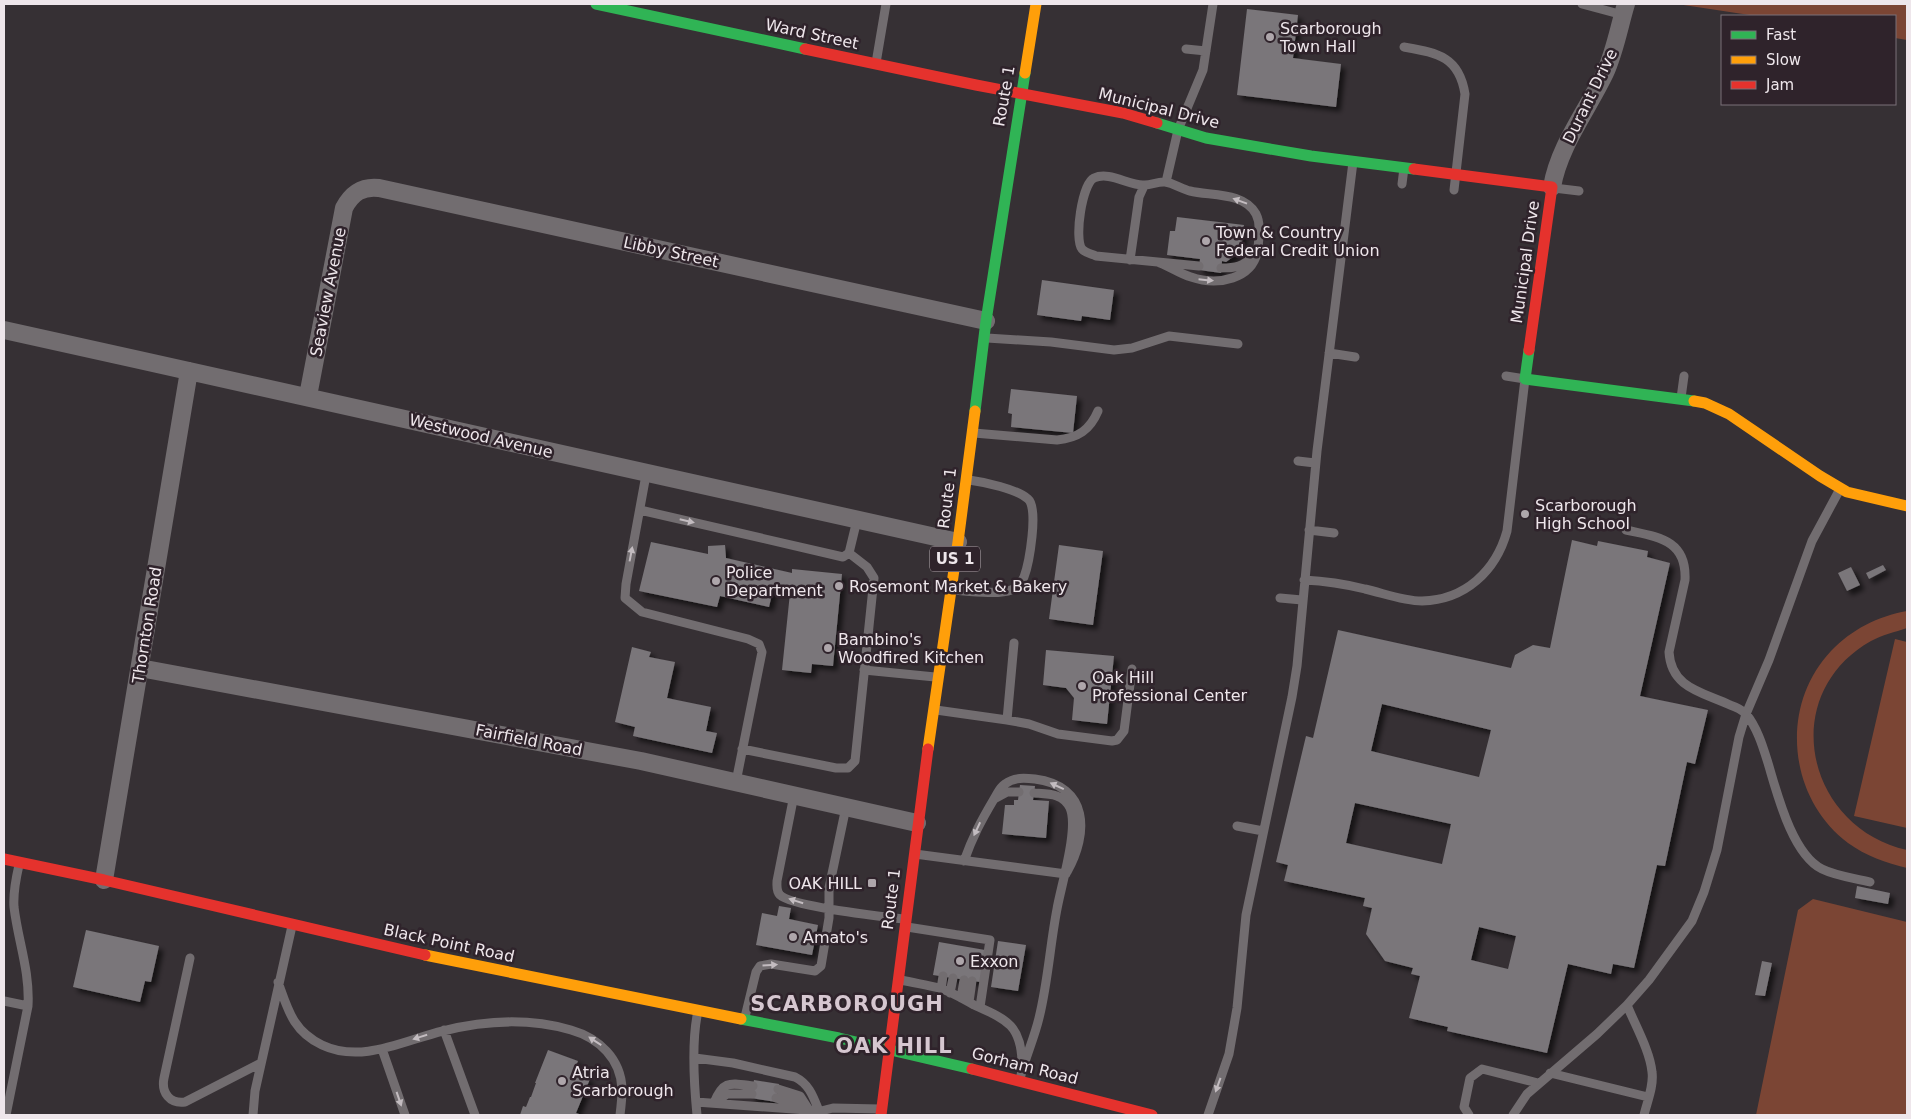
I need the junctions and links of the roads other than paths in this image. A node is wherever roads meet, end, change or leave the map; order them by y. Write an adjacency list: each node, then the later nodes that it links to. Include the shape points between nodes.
1 (596, 4): 10 (main road, Ward Street)
2 (886, 4): 10 (lane)
3 (1036, 4): 11 (main road, Route 1 / US 1)
4 (1213, 4): 9 (lane)
5 (1582, 4): 6 (lane)
6 (1625, 10): 19 (street, Durant Drive, via 1610,60 1558,165)
7 (1404, 47): 15 (lane, via 1447,59 1455,66 1463,82 1465,94)
8 (1186, 49): 9 (lane)
9 (1206, 52): 12 (lane, via 1200,80)
10 (876, 64): 11 (main road, Ward Street)
11 (1021, 94): 12 (main road, Municipal Drive, via 1123,113); 29 (main road, Route 1 / US 1)
12 (1178, 130): 13 (main road, Municipal Drive, via 1206,138); 16 (lane)
13 (1353, 162): 14 (main road, Municipal Drive); 31 (lane)
14 (1404, 168): 15 (main road, Municipal Drive); 17 (lane)
15 (1456, 175): 19 (main road, Municipal Drive, via 1507,185); 20 (lane)
16 (1166, 182): 18 (lane); 23 (lane, one-way to 16, via 1258,219 1248,204 1189,191)
17 (1402, 184)
18 (1144, 186): 24 (lane, via 1139,197); 24 (lane, via 1095,178 1089,182 1084,196 1078,237 1082,249 1096,256)
19 (1552, 187): 21 (lane); 36 (main road, Municipal Drive)
20 (1454, 190)
21 (1579, 191)
22 (356, 192): 29 (street, Libby Street, via 379,188); 37 (street, Seaview Avenue, via 343,213)
23 (1258, 241): 25 (lane, one-way to 23, via 1196,279 1227,280 1251,266); 27 (lane, via 1249,260 1235,268)
24 (1130, 260): 25 (lane)
25 (1160, 263): 26 (lane)
26 (1199, 266)
27 (1221, 268)
28 (4, 330): 33 (street, Westwood Avenue)
29 (985, 330): 30 (lane, via 1114,350 1132,348 1169,336); 40 (main road, Route 1 / US 1)
30 (1238, 344)
31 (1329, 353): 32 (lane); 42 (lane)
32 (1355, 357)
33 (189, 371): 37 (street, Westwood Avenue); 59 (street, Thornton Road)
34 (1506, 376): 36 (lane)
35 (1684, 376): 38 (lane)
36 (1525, 379): 38 (main road); 54 (lane, via 1507,531 1499,554 1478,580 1452,595 1421,601 1335,582)
37 (308, 396): 43 (street, Westwood Avenue)
38 (1681, 398): 45 (main road, via 1706,403 1729,414)
39 (1098, 411): 40 (lane, via 1087,430 1069,439)
40 (972, 433): 44 (main road, Route 1 / US 1)
41 (1298, 461): 42 (lane)
42 (1316, 463): 49 (lane)
43 (646, 475): 47 (lane); 48 (street, Westwood Avenue)
44 (966, 479): 52 (main road, Route 1 / US 1); 55 (lane, via 1028,498 1033,506 1032,526 1026,568 1019,585 1011,591 999,592)
45 (1840, 488): 46 (main road, via 1859,496); 64 (lane, via 1812,541)
46 (1907, 506)
47 (640, 510): 53 (lane, one-way to 53, via 843,557); 66 (lane, one-way to 47, via 762,652 759,644 642,612 625,598)
48 (857, 520): 52 (street, Westwood Avenue); 53 (lane)
49 (1309, 530): 51 (lane); 54 (lane)
50 (1626, 530): 64 (lane, via 1666,540 1682,560 1686,573 1669,652 1675,675 1687,686)
51 (1334, 533)
52 (958, 542): 55 (main road, Route 1 / US 1)
53 (849, 553): 61 (lane, via 874,578)
54 (1304, 580): 57 (lane)
55 (951, 590): 62 (main road, Route 1 / US 1)
56 (1280, 598): 57 (lane)
57 (1302, 600): 75 (lane, via 1292,697)
58 (1014, 643): 65 (lane)
59 (140, 668): 67 (street, Fairfield Road, via 641,761); 81 (street, Thornton Road)
60 (1132, 669): 65 (lane, via 1124,731 1117,740 1058,734)
61 (864, 670): 62 (lane); 66 (lane, via 855,761 848,768)
62 (938, 678): 63 (main road, Route 1 / US 1)
63 (933, 710): 65 (lane); 73 (main road, Route 1 / US 1)
64 (1746, 714): 82 (lane, via 1765,754 1787,822 1806,854 1820,868); 94 (lane, via 1738,737 1717,850 1698,910 1650,980)
65 (1007, 720)
66 (742, 749): 67 (lane)
67 (736, 782): 70 (street, Fairfield Road)
68 (1019, 792): 71 (lane, via 1008,792)
69 (1034, 793): 80 (lane, via 1058,796 1067,802 1072,813)
70 (794, 795): 72 (street, Fairfield Road); 83 (lane, one-way to 70, via 781,897 778,893 777,881)
71 (994, 799): 78 (lane, one-way to 78, via 981,819); 80 (lane, one-way to 71, via 1076,852 1081,822 1078,807 1069,792 1050,783 1025,778 1005,784)
72 (846, 807): 73 (street, Fairfield Road); 83 (lane, via 829,888)
73 (917, 824): 76 (main road, Route 1 / US 1)
74 (1237, 826): 75 (lane)
75 (1263, 831): 122 (lane, one-way to 122, via 1246,915 1230,1054)
76 (913, 853): 78 (lane); 84 (main road, Route 1 / US 1)
77 (4, 859): 79 (main road, Black Point Road)
78 (964, 860): 80 (lane)
79 (19, 862): 81 (main road, Black Point Road); 95 (lane, via 14,907 28,975)
80 (1066, 874): 104 (lane, via 1057,906 1039,1018)
81 (104, 880): 85 (main road, Black Point Road)
82 (1870, 882)
83 (829, 909): 84 (lane); 98 (lane, one-way to 83, via 760,966 771,964 815,971 822,966)
84 (905, 923): 87 (main road, Route 1 / US 1); 96 (lane, via 954,940 974,943 990,940)
85 (292, 924): 89 (lane); 97 (main road, Black Point Road, via 454,962)
86 (190, 958): 103 (lane, via 164,1078 166,1094 173,1101 186,1102)
87 (898, 980): 90 (lane); 101 (main road, Route 1 / US 1)
88 (968, 980): 92 (lane)
89 (278, 982): 100 (lane, via 293,1021 311,1039 347,1052); 103 (lane)
90 (941, 989): 91 (lane); 91 (lane, via 948,977)
91 (950, 993): 92 (lane)
92 (965, 1000): 96 (lane)
93 (4, 1001): 95 (lane)
94 (1627, 1005): 105 (lane); 110 (lane, via 1652,1073)
95 (28, 1006): 115 (lane)
96 (980, 1007): 104 (lane, via 999,1015 1013,1029 1020,1046)
97 (698, 1010): 98 (main road, Black Point Road); 102 (lane)
98 (745, 1019): 101 (main road, Black Point Road)
99 (444, 1030): 100 (lane, one-way to 100); 118 (lane); 119 (lane, one-way to 99, via 621,1078 614,1060 602,1045 586,1035 536,1023 508,1021)
100 (382, 1049): 117 (lane, one-way to 117)
101 (890, 1050): 106 (main road, Gorham Road); 114 (main road, Route 1 / US 1)
102 (695, 1058): 111 (lane); 113 (lane, via 794,1076 809,1088)
103 (261, 1063): 116 (lane)
104 (1022, 1068): 106 (lane)
105 (1550, 1073): 107 (lane); 110 (lane)
106 (1019, 1081): 121 (main road, Gorham Road)
107 (1538, 1083): 123 (lane, via 1482,1069 1470,1078 1464,1107); 124 (lane)
108 (752, 1090): 112 (lane, via 731,1084 724,1086)
109 (777, 1094): 113 (lane)
110 (1648, 1097): 125 (lane)
111 (696, 1102): 112 (lane); 120 (lane)
112 (714, 1103): 113 (lane)
113 (809, 1112): 114 (lane, via 833,1108)
114 (881, 1112)
115 (6, 1115)
116 (253, 1115)
117 (405, 1115)
118 (475, 1115)
119 (620, 1115)
120 (697, 1115)
121 (1152, 1115)
122 (1208, 1115)
123 (1469, 1115)
124 (1513, 1115)
125 (1644, 1115)

